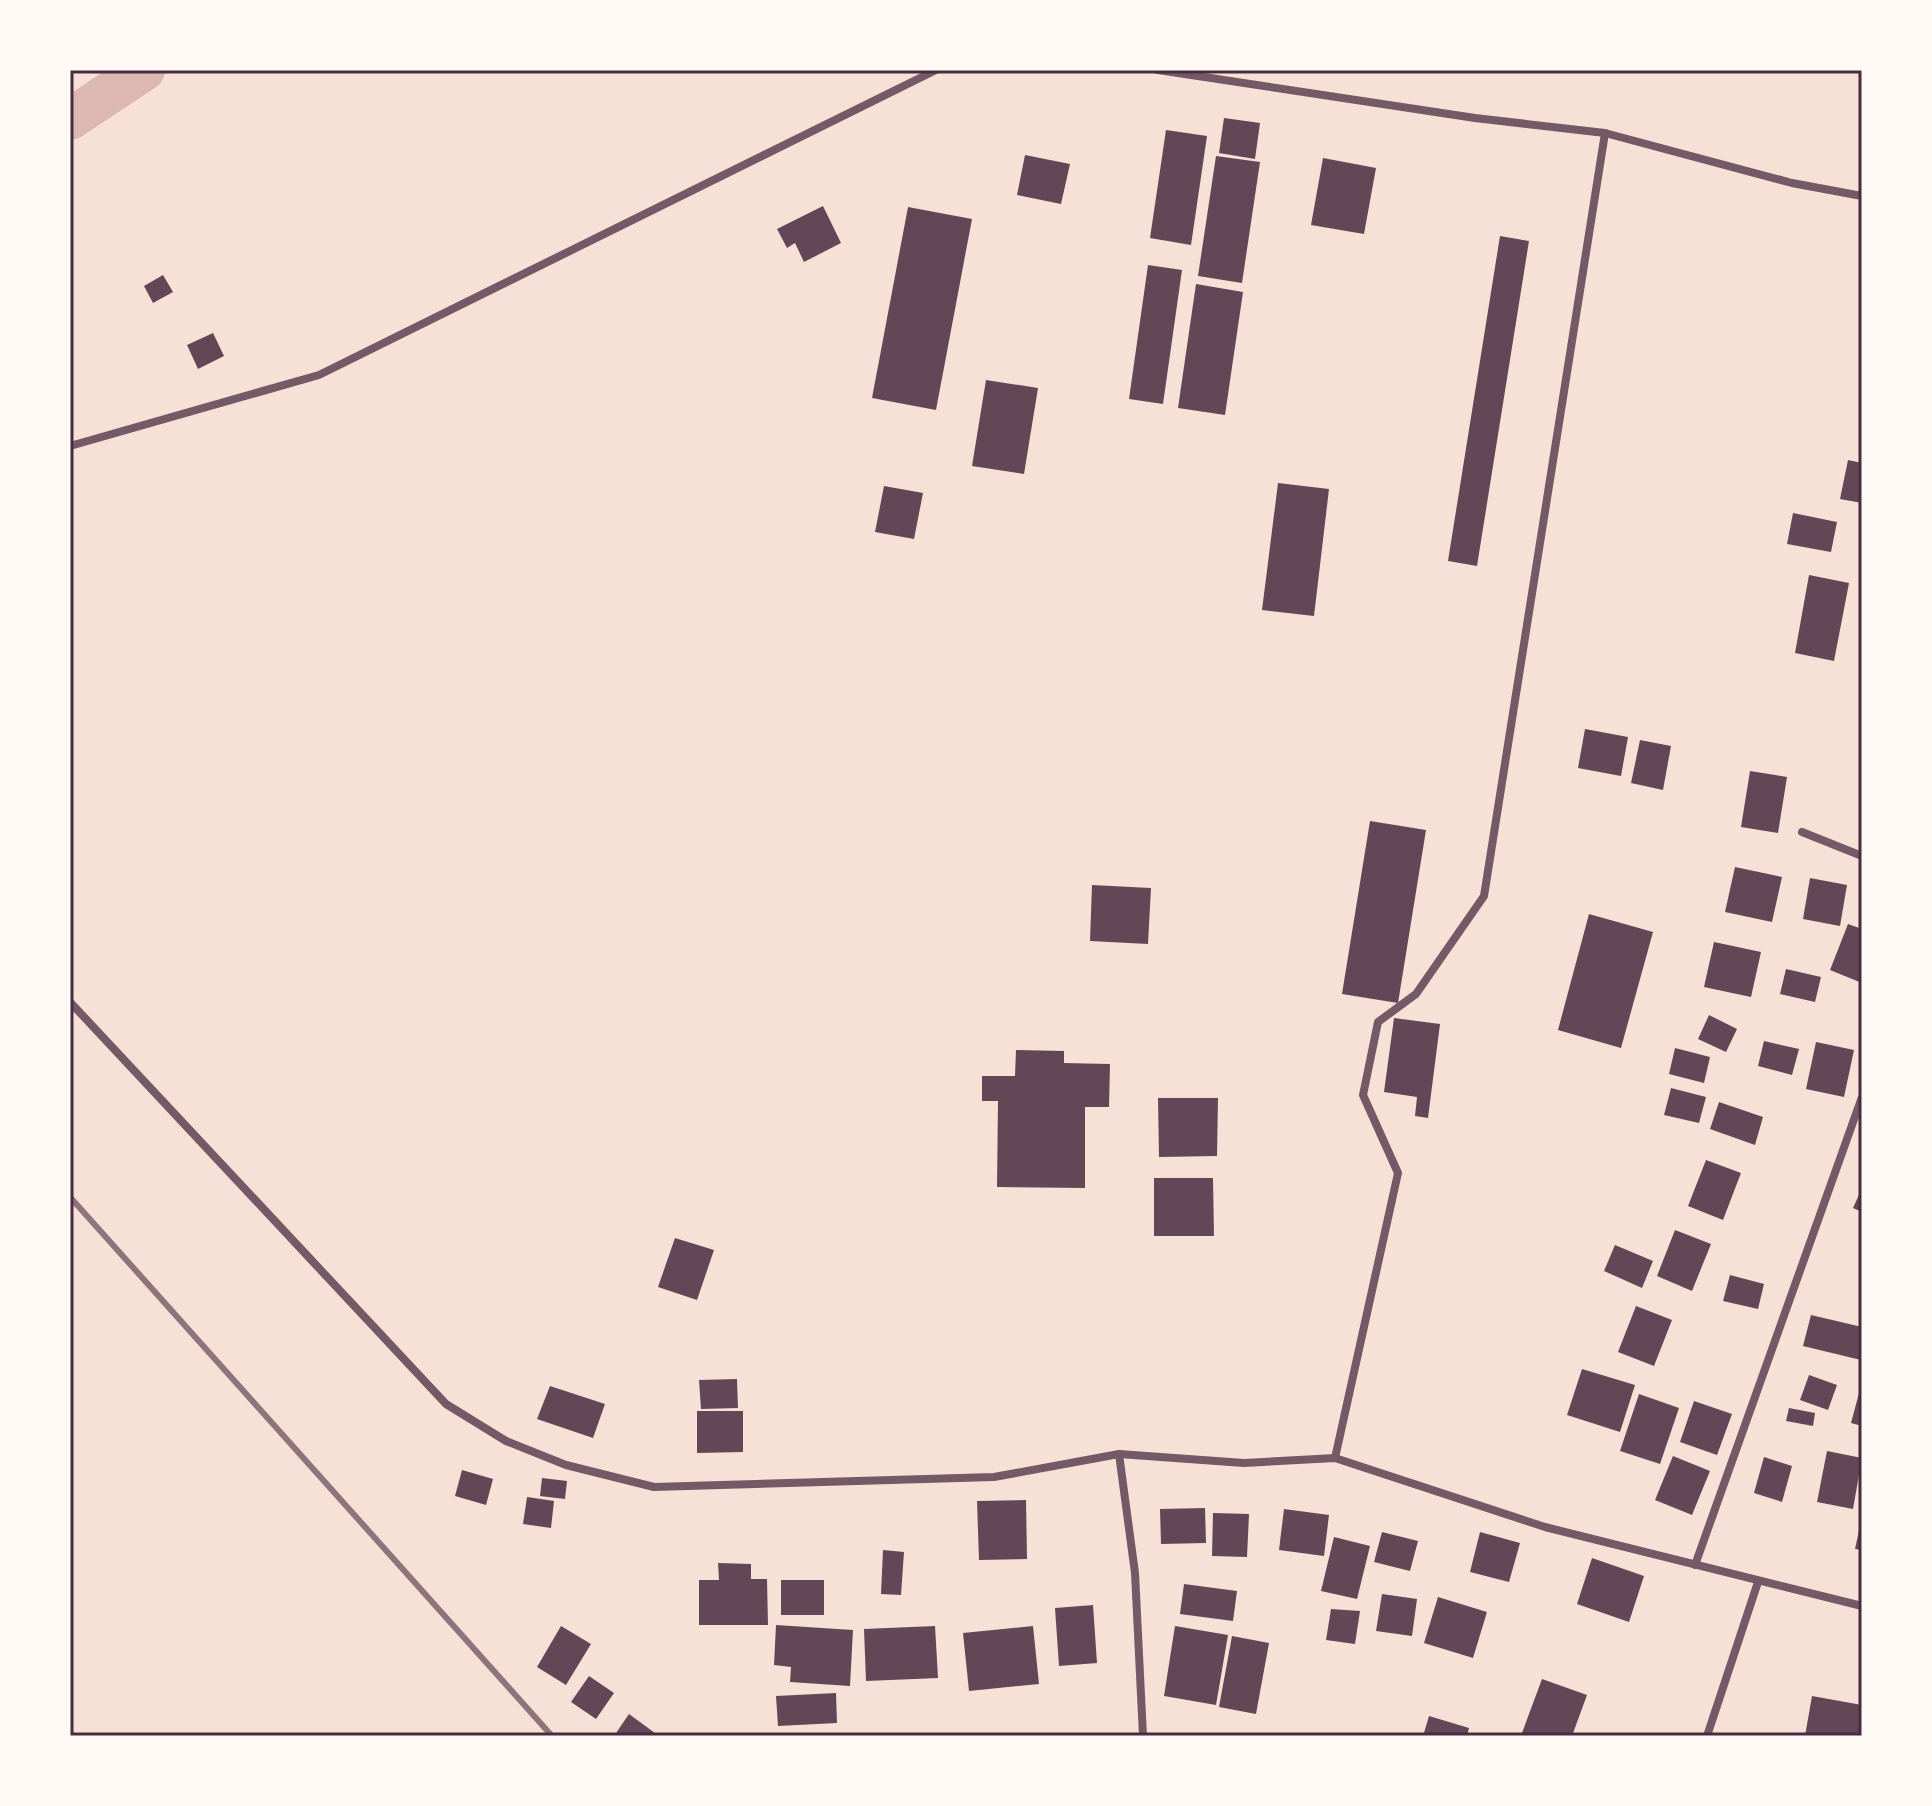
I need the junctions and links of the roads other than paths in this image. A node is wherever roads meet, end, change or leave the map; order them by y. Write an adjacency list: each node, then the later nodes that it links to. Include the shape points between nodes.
1 (936, 70): 5 (street, via 319,375)
2 (1158, 70): 3 (street)
3 (1605, 133): 4 (street, via 1792,183); 11 (street, via 1484,896 1416,994 1378,1022 1366,1080 1363,1095 1398,1173)
4 (1862, 196)
5 (70, 446)
6 (1802, 832): 7 (street)
7 (1862, 856)
8 (70, 1002): 10 (street, via 446,1404 506,1441 566,1465 654,1487 994,1477)
9 (1862, 1097): 12 (street)
10 (1119, 1454): 11 (street, via 1244,1463); 15 (street, via 1135,1573)
11 (1335, 1458): 12 (street, via 1545,1527)
12 (1695, 1565): 13 (street)
13 (1758, 1582): 14 (street); 16 (street)
14 (1862, 1606)
15 (1143, 1736)
16 (1707, 1736)

